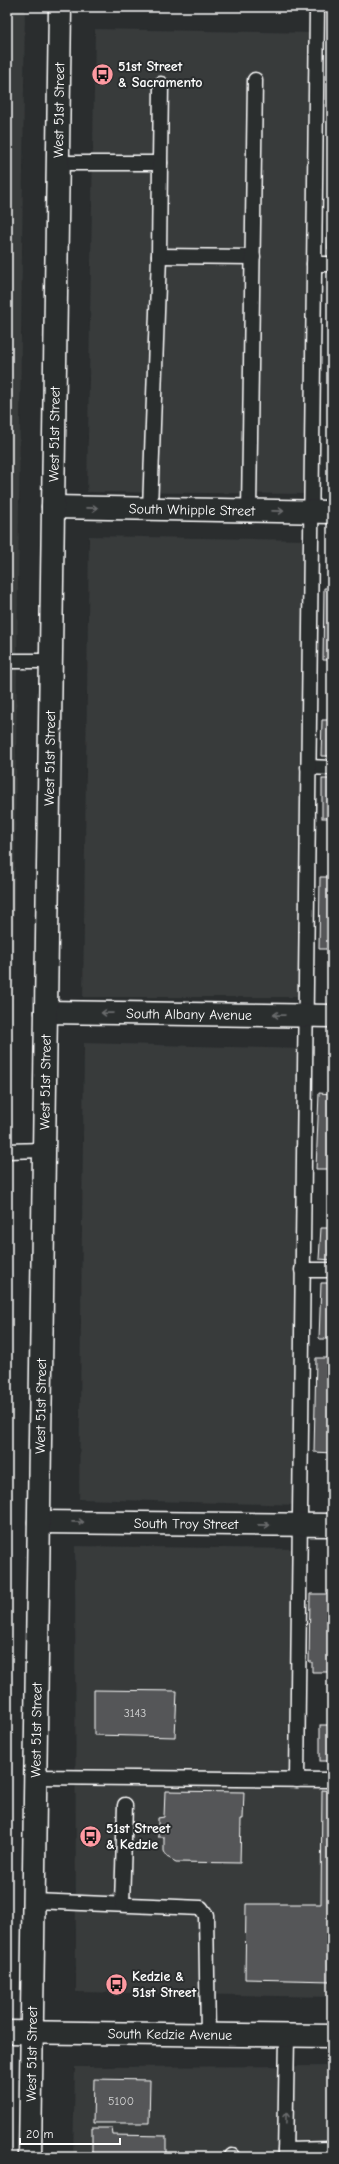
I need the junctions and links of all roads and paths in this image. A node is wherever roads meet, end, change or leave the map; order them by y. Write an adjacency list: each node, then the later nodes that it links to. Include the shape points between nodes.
1 (60, 7): 5 (street, West 51st Street)
2 (317, 7): 9 (lane)
3 (255, 80): 8 (lane)
4 (161, 84): 6 (lane)
5 (58, 163): 6 (lane); 11 (street, West 51st Street)
6 (160, 163): 7 (lane)
7 (158, 256): 8 (lane); 12 (lane)
8 (253, 257): 13 (lane)
9 (314, 264): 10 (lane); 14 (lane)
10 (332, 264)
11 (53, 507): 12 (street, South Whipple Street, one-way to 12); 16 (street, West 51st Street)
12 (150, 509): 13 (street, South Whipple Street)
13 (249, 510): 14 (street, South Whipple Street, one-way to 14)
14 (322, 512): 17 (lane)
15 (7, 661): 16 (lane)
16 (51, 661): 19 (street, West 51st Street)
17 (308, 767): 18 (lane); 20 (lane)
18 (332, 768)
19 (46, 1012): 20 (street, South Albany Avenue, one-way to 19); 22 (street, West 51st Street)
20 (305, 1016): 21 (street, South Albany Avenue); 24 (lane)
21 (332, 1016)
22 (44, 1150): 23 (lane); 26 (street, West 51st Street)
23 (7, 1151)
24 (302, 1270): 25 (lane); 27 (lane)
25 (332, 1270)
26 (39, 1522): 27 (street, South Troy Street, one-way to 27); 29 (street, West 51st Street)
27 (300, 1525): 28 (street, South Troy Street); 30 (lane)
28 (332, 1525)
29 (35, 1777): 30 (lane); 33 (street, West 51st Street)
30 (297, 1780): 31 (lane)
31 (332, 1780)
32 (126, 1805): 34 (lane)
33 (34, 1901): 34 (lane); 36 (street, West 51st Street)
34 (122, 1904): 37 (lane, via 201,1908 204,1911)
35 (7, 2032): 36 (street, South Kedzie Avenue)
36 (32, 2032): 37 (street, South Kedzie Avenue); 42 (street, West 51st Street)
37 (208, 2035): 38 (street, South Kedzie Avenue)
38 (287, 2036): 39 (street, South Kedzie Avenue); 41 (lane, one-way to 38)
39 (332, 2036)
40 (332, 2149): 41 (lane)
41 (285, 2153)
42 (30, 2157)

